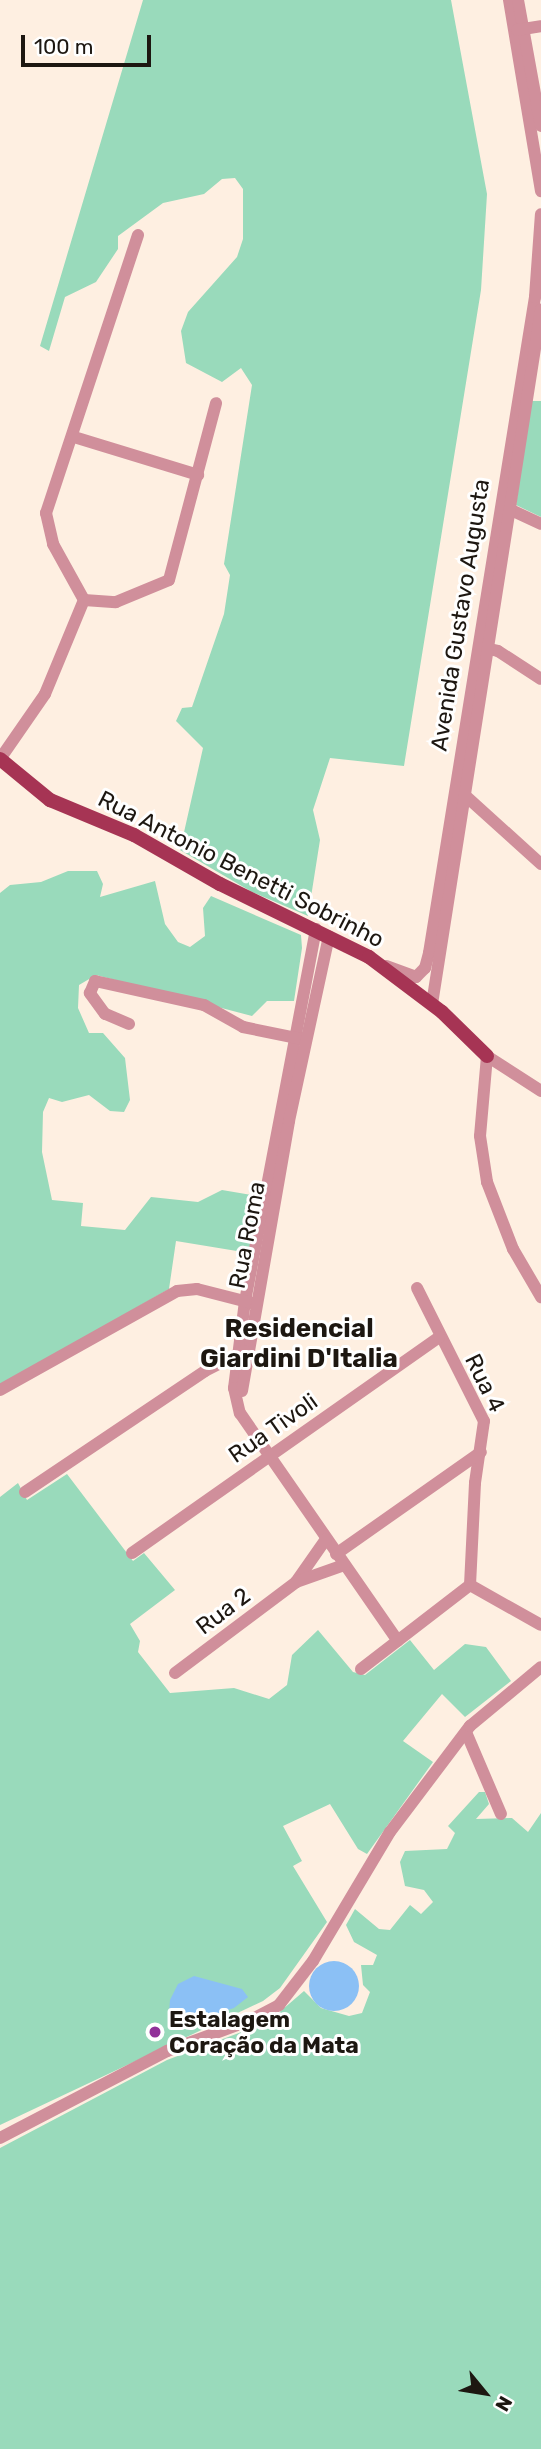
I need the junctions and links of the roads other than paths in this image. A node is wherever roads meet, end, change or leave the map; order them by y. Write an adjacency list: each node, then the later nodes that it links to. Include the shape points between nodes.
1 (509, 0): 4 (street)
2 (518, 0): 4 (street)
3 (541, 26): 4 (street)
4 (519, 30): 5 (street); 6 (street)
5 (541, 126)
6 (541, 191)
7 (541, 214): 10 (street, Avenida Gustavo Augusta)
8 (138, 235): 12 (street)
9 (541, 310): 10 (street, Avenida Gustavo Augusta)
10 (534, 348): 14 (street, Avenida Gustavo Augusta); 17 (street, Avenida Gustavo Augusta)
11 (216, 403): 13 (street)
12 (74, 437): 13 (street); 16 (street, via 46,513 53,544)
13 (198, 475): 16 (street, via 169,580 116,602)
14 (509, 509): 15 (street); 17 (street, Avenida Gustavo Augusta)
15 (541, 524)
16 (84, 600): 19 (street, via 46,694)
17 (482, 647): 18 (street); 20 (street, Avenida Gustavo Augusta)
18 (541, 679)
19 (0, 759): 22 (main road, Rua Antonio Benetti Sobrinho, via 50,800 134,835 232,891)
20 (459, 789): 21 (street); 23 (street, Avenida Gustavo Augusta, via 425,968 416,977); 24 (street, Avenida Gustavo Augusta)
21 (541, 864)
22 (323, 932): 23 (main road, Rua Antonio Benetti Sobrinho); 26 (street, Rua Roma)
23 (377, 963): 24 (main road, Rua Antonio Benetti Sobrinho)
24 (432, 1004): 27 (main road, Rua Antonio Benetti Sobrinho)
25 (130, 1024): 26 (street, via 105,1014 90,993 95,981 204,1005 243,1027)
26 (300, 1039): 31 (street, Rua Roma)
27 (487, 1056): 28 (street); 30 (street, via 480,1136 487,1182 513,1249)
28 (541, 1091)
29 (417, 1288): 32 (street, Rua 4)
30 (541, 1297)
31 (250, 1302): 33 (street, Rua Roma); 34 (street, via 197,1289 177,1291)
32 (439, 1337): 35 (street, Rua 4, via 484,1421); 36 (street, Rua Tivoli)
33 (243, 1351): 36 (street, Rua Roma, via 236,1401); 39 (street)
34 (0, 1390)
35 (481, 1452): 37 (street); 38 (street, Rua 4)
36 (270, 1456): 40 (street); 41 (street, Rua Tivoli)
37 (450, 1475): 38 (street); 42 (street)
38 (475, 1483): 45 (street, Rua 4)
39 (25, 1492)
40 (326, 1539): 42 (street); 44 (street, Rua 2)
41 (132, 1553)
42 (336, 1554): 43 (street)
43 (344, 1565): 44 (street, Rua 2); 47 (street)
44 (296, 1582): 50 (street, Rua 2)
45 (470, 1585): 46 (street); 47 (street)
46 (541, 1625)
47 (398, 1641): 49 (street)
48 (541, 1667): 52 (street)
49 (361, 1669)
50 (175, 1673)
51 (541, 1677): 52 (street)
52 (505, 1694): 53 (street)
53 (467, 1732): 54 (street); 55 (street, via 390,1832 313,1961 279,2004 251,2020 167,2051)
54 (501, 1814)
55 (0, 2138)

